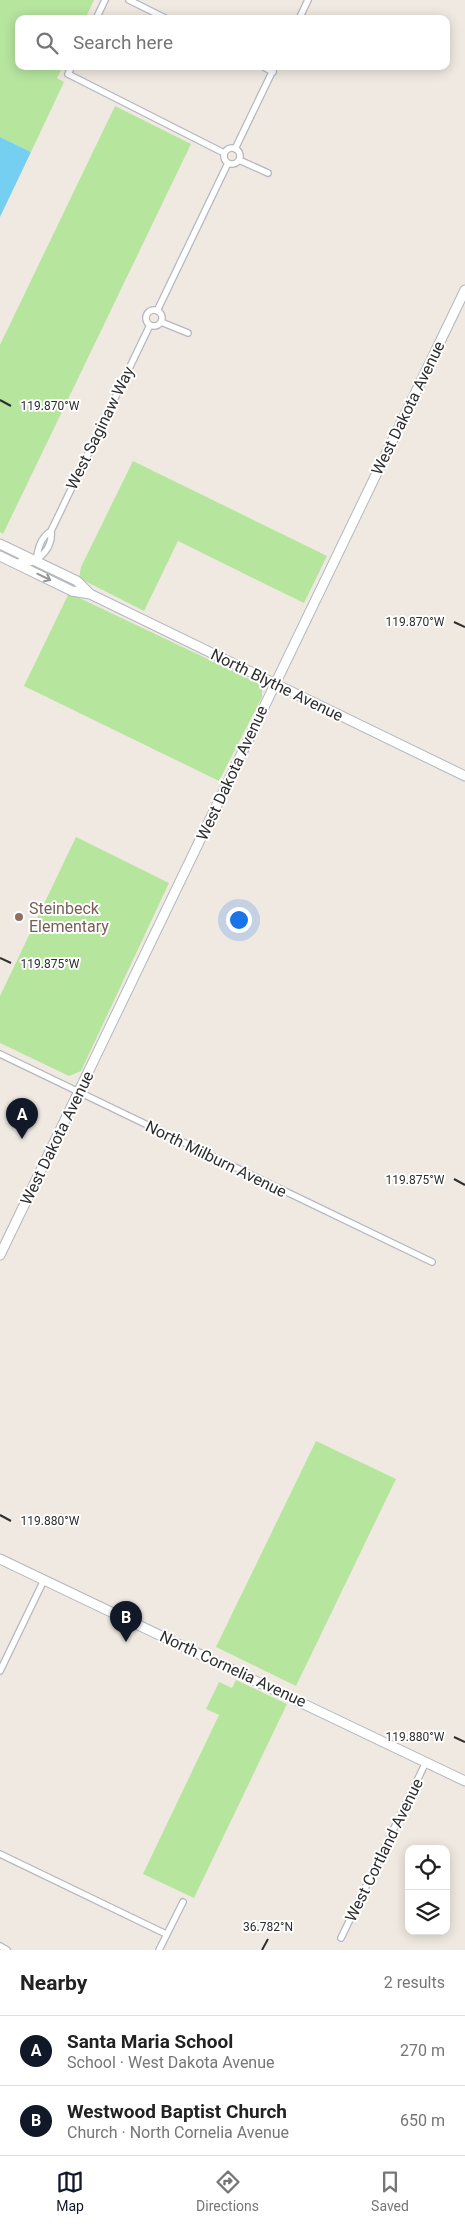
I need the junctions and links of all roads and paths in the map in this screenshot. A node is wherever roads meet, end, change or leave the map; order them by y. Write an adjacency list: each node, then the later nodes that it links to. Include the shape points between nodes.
1 (105, 0): 4 (street)
2 (129, 0): 5 (street)
3 (308, 0): 6 (street)
4 (98, 15)
5 (159, 15)
6 (300, 15)
7 (70, 70): 10 (street, via 68,74)
8 (274, 70): 9 (street)
9 (235, 149): 10 (street); 11 (street)
10 (224, 153): 12 (street)
11 (239, 160): 12 (street); 13 (street)
12 (228, 164): 15 (street)
13 (268, 173)
14 (465, 290): 24 (street, West Dakota Avenue)
15 (157, 311): 16 (street); 17 (street, via 146,315)
16 (161, 322): 17 (street); 18 (street)
17 (150, 326): 22 (street, West Saginaw Way, via 51,531 44,535)
18 (188, 333)
19 (0, 544): 22 (street, North Blythe Avenue)
20 (0, 552): 22 (street, North Blythe Avenue, via 26,564)
21 (0, 556): 23 (street, North Blythe Avenue, one-way to 23, via 72,591)
22 (36, 561): 23 (street, North Blythe Avenue, via 77,581)
23 (90, 594): 24 (street, North Blythe Avenue)
24 (275, 684): 25 (street, North Blythe Avenue); 27 (street, West Dakota Avenue)
25 (465, 776)
26 (0, 1054): 27 (street, North Milburn Avenue)
27 (79, 1092): 28 (street, West Dakota Avenue); 29 (street, North Milburn Avenue)
28 (0, 1256)
29 (432, 1262)
30 (0, 1559): 31 (street, North Cornelia Avenue)
31 (44, 1580): 32 (street); 33 (street, North Cornelia Avenue)
32 (0, 1671)
33 (426, 1762): 34 (street, North Cornelia Avenue); 38 (street, West Cortland Avenue)
34 (465, 1780)
35 (0, 1854): 37 (street)
36 (183, 1902): 37 (street)
37 (166, 1934): 41 (street)
38 (341, 1938)
39 (0, 1946): 40 (street)
40 (7, 1950)
41 (159, 1950)

